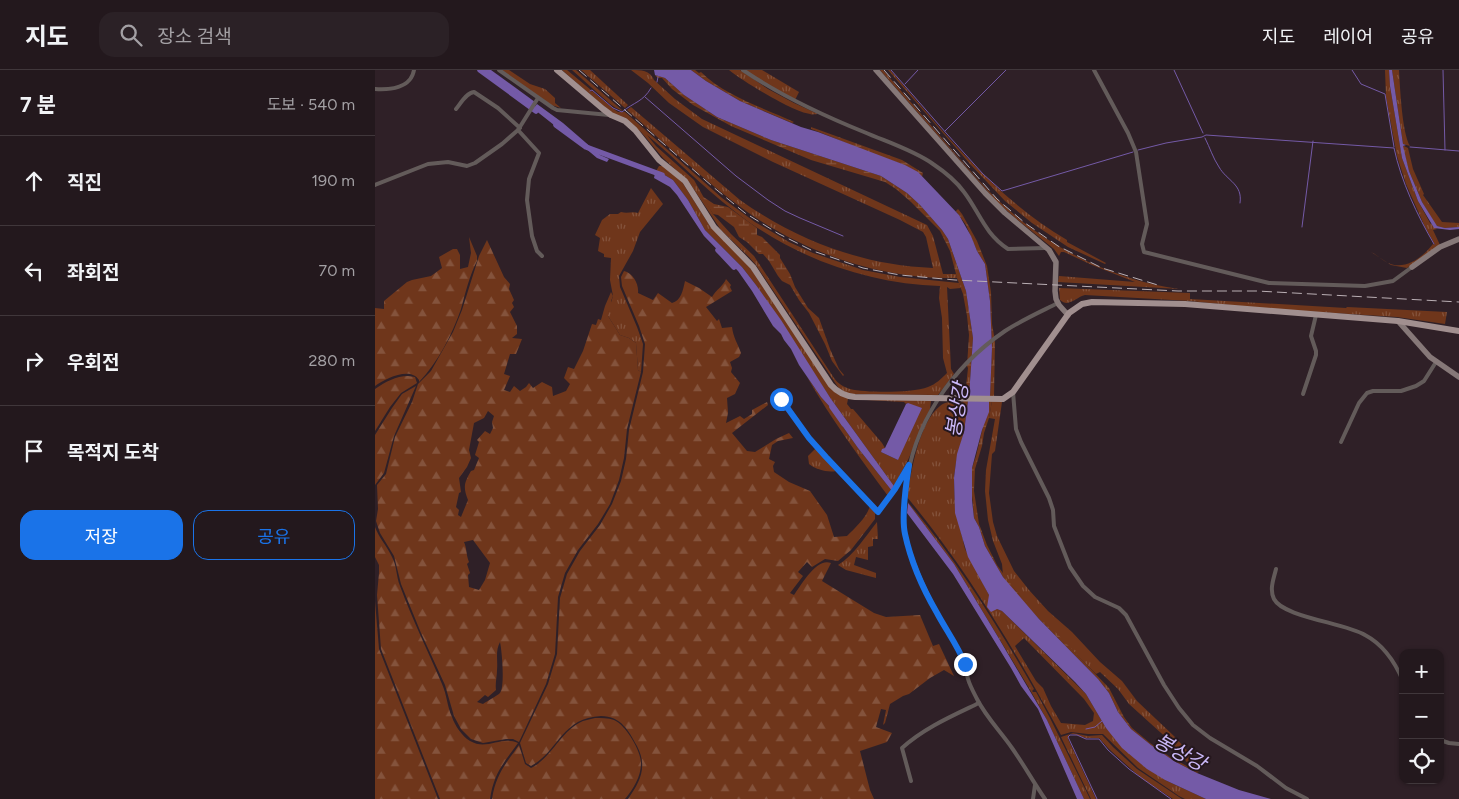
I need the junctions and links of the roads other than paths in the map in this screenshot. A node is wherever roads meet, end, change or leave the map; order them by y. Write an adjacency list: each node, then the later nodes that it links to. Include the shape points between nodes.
1 (414, 70): 7 (street, via 412,77 399,87)
2 (499, 70): 8 (street)
3 (557, 70): 10 (main road)
4 (743, 70): 14 (street, via 795,102 933,163 963,191 986,229 1008,249)
5 (876, 70): 14 (street, via 995,204)
6 (1094, 70): 16 (street, via 1137,152 1147,224 1142,244 1144,252 1269,283 1285,284 1365,286 1388,283)
7 (375, 89)
8 (537, 100): 10 (street, via 557,110); 11 (street)
9 (456, 109): 11 (street, via 470,92 474,92 498,108)
10 (611, 115): 26 (main road, via 635,130 659,160 685,182 714,227 753,267 838,392 855,397)
11 (519, 129): 12 (street, via 467,166 448,162 428,164); 15 (street, via 539,153 529,178 527,200 532,236)
12 (375, 185)
13 (1459, 239): 16 (street)
14 (1047, 248): 17 (street, via 1056,262)
15 (542, 256)
16 (1412, 267)
17 (1058, 303): 18 (street); 26 (street, via 994,339 968,362)
18 (1068, 315): 19 (main road, via 1079,306 1092,302 1185,304); 24 (main road)
19 (1316, 316): 20 (main road); 25 (street, via 1311,336 1316,355)
20 (1397, 321): 21 (main road); 22 (street)
21 (1459, 331)
22 (1436, 362): 23 (street); 28 (street, via 1417,386 1367,394 1359,403)
23 (1459, 377)
24 (1013, 392): 26 (main road, via 1000,399); 39 (street, via 1016,429 1049,498 1054,526 1070,568 1083,586 1095,597 1126,614 1164,685 1193,725)
25 (1303, 394)
26 (937, 398): 29 (street)
27 (781, 399): 29 (street, via 809,438 878,512)
28 (1341, 442)
29 (909, 465): 32 (street, via 905,534 913,562 933,606 962,656 968,680)
30 (1276, 569): 31 (street, via 1271,587 1279,605 1294,613 1365,634 1377,643)
31 (1399, 670)
32 (979, 702): 35 (street, via 913,737 902,748); 36 (street)
33 (1444, 741): 34 (street)
34 (1459, 744)
35 (911, 781)
36 (1035, 785): 37 (street); 38 (street)
37 (1033, 799)
38 (1045, 799)
39 (1307, 799)

